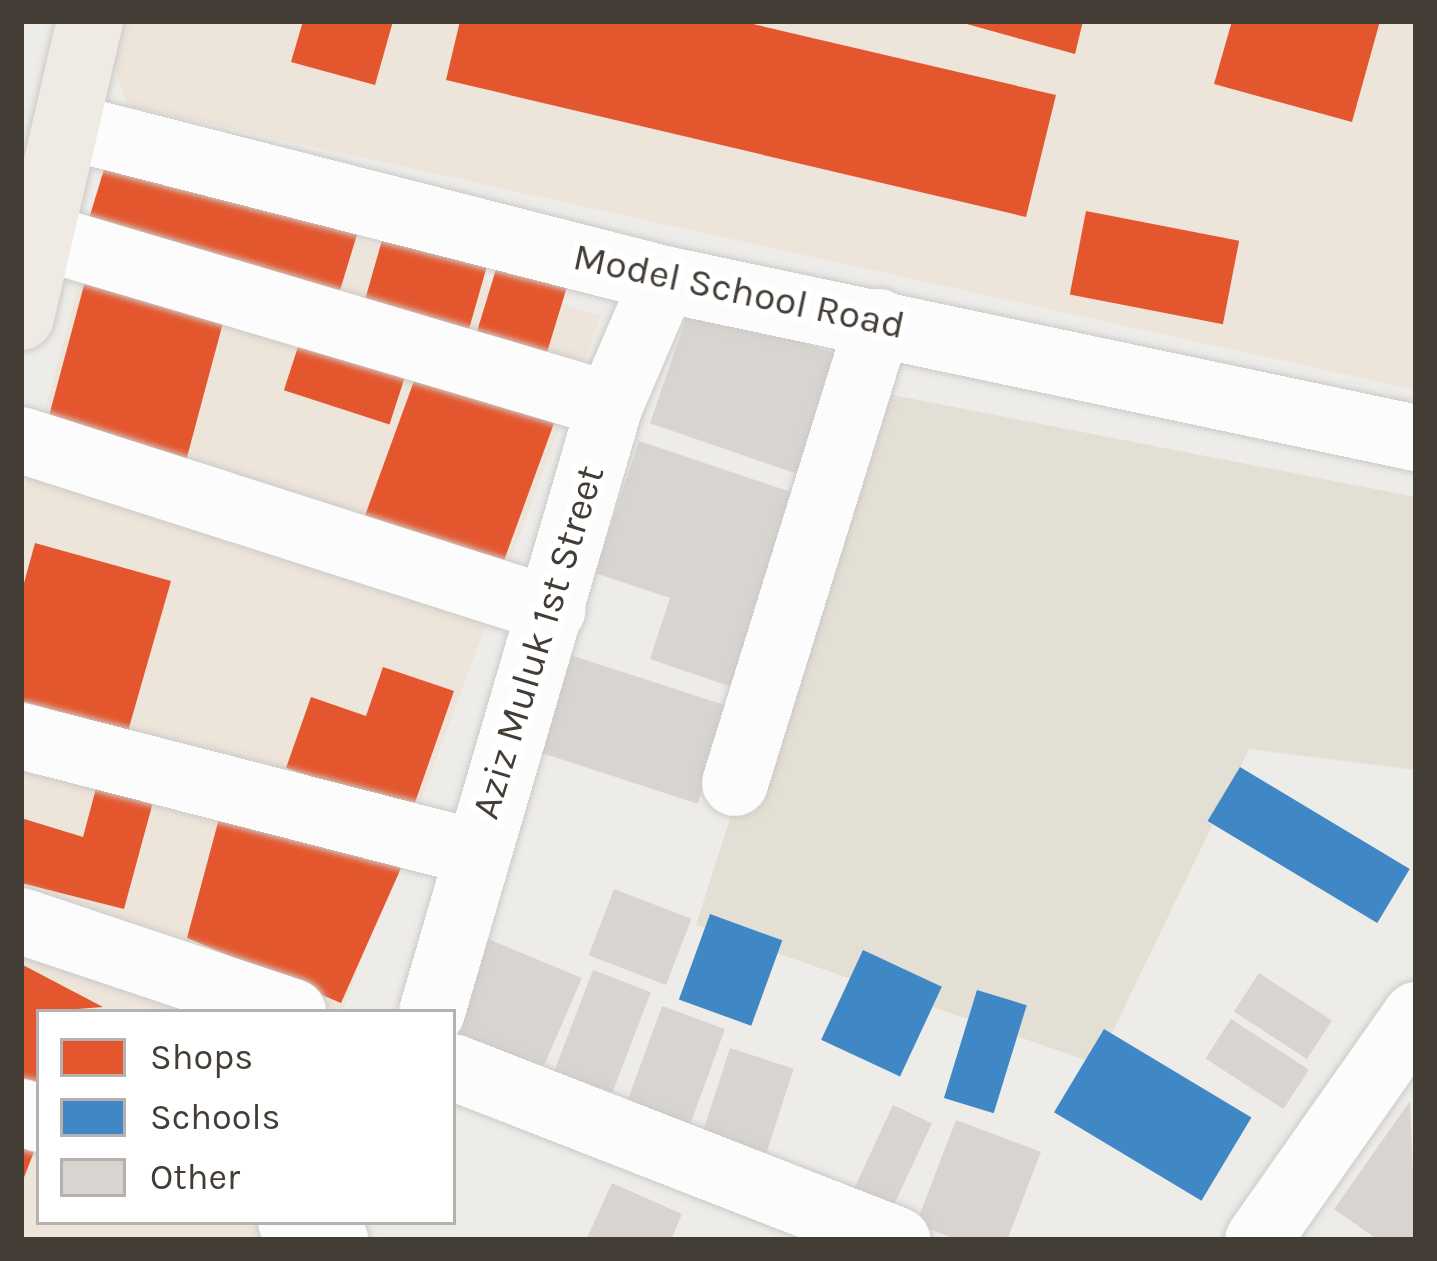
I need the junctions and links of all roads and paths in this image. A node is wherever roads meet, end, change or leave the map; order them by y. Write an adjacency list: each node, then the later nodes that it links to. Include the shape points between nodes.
1 (90, 21): 2 (main road)
2 (66, 125): 3 (main road); 4 (street, Model School Road)
3 (43, 236): 5 (main road); 7 (street)
4 (664, 279): 6 (street, Model School Road); 7 (street, Aziz Muluk 1st Street)
5 (21, 317)
6 (880, 322): 8 (street, Model School Road); 12 (street)
7 (610, 405): 10 (street, Aziz Muluk 1st Street)
8 (1416, 438)
9 (21, 440): 10 (street)
10 (551, 610): 13 (street, Aziz Muluk 1st Street)
11 (21, 736): 13 (street)
12 (735, 783)
13 (473, 852): 16 (street, Aziz Muluk 1st Street)
14 (21, 921): 15 (street)
15 (284, 1009)
16 (433, 1009)
17 (1416, 1015): 22 (street)
18 (456, 1067): 21 (street)
19 (298, 1225): 20 (street)
20 (335, 1240)
21 (897, 1240)
22 (1258, 1240)

